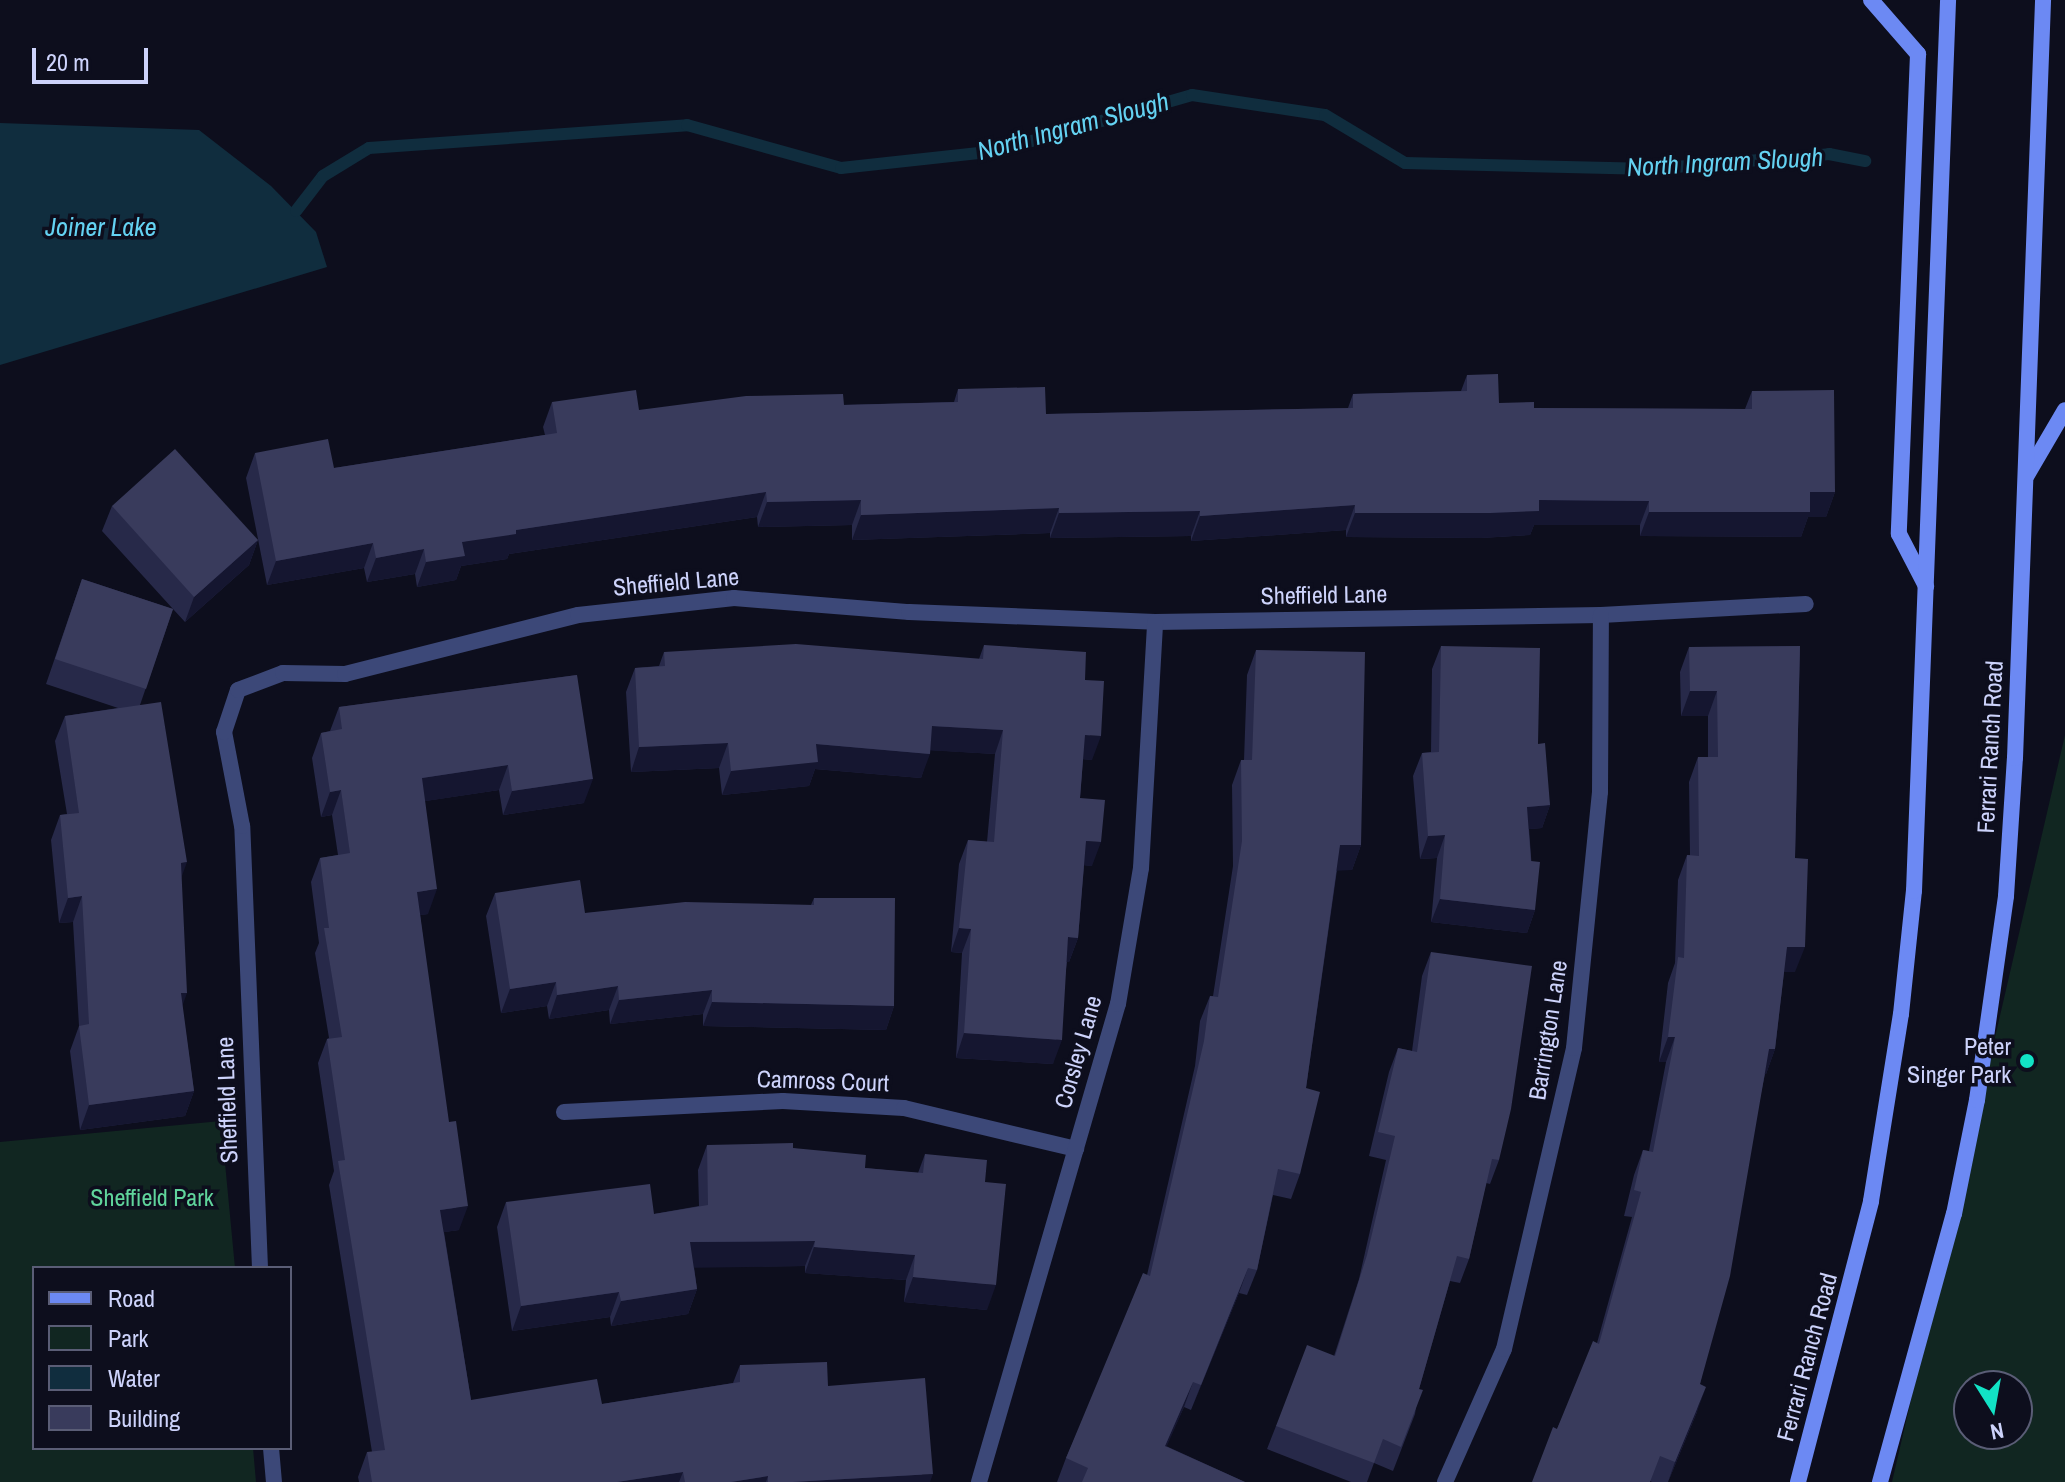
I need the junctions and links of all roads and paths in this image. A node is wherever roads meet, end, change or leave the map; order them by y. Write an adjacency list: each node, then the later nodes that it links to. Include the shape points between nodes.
1 (1871, 0): 6 (main road, via 1918,54 1899,534)
2 (1948, 0): 6 (main road, Ferrari Ranch Road)
3 (2043, 0): 5 (main road, Ferrari Ranch Road)
4 (2065, 410): 5 (main road)
5 (2026, 477): 18 (main road, Ferrari Ranch Road, via 2014,773 1989,1020 1954,1214)
6 (1926, 586): 17 (main road, Ferrari Ranch Road, via 1914,891 1891,1090 1856,1269)
7 (1806, 604): 8 (street, Sheffield Lane)
8 (1601, 615): 9 (street, Sheffield Lane); 16 (street, Barrington Lane, via 1600,792 1574,1048 1504,1349)
9 (1155, 622): 11 (street, Corsley Lane, via 1141,868 1118,1004); 12 (street, Sheffield Lane, via 909,612 734,598 578,615 345,674 283,673 238,690 224,732 242,826)
10 (564, 1112): 11 (street, Camross Court, via 783,1101 904,1108)
11 (1076, 1149): 15 (street, Corsley Lane)
12 (260, 1266)
13 (271, 1450): 14 (street)
14 (274, 1482)
15 (979, 1482)
16 (1445, 1482)
17 (1798, 1482)
18 (1880, 1482)

